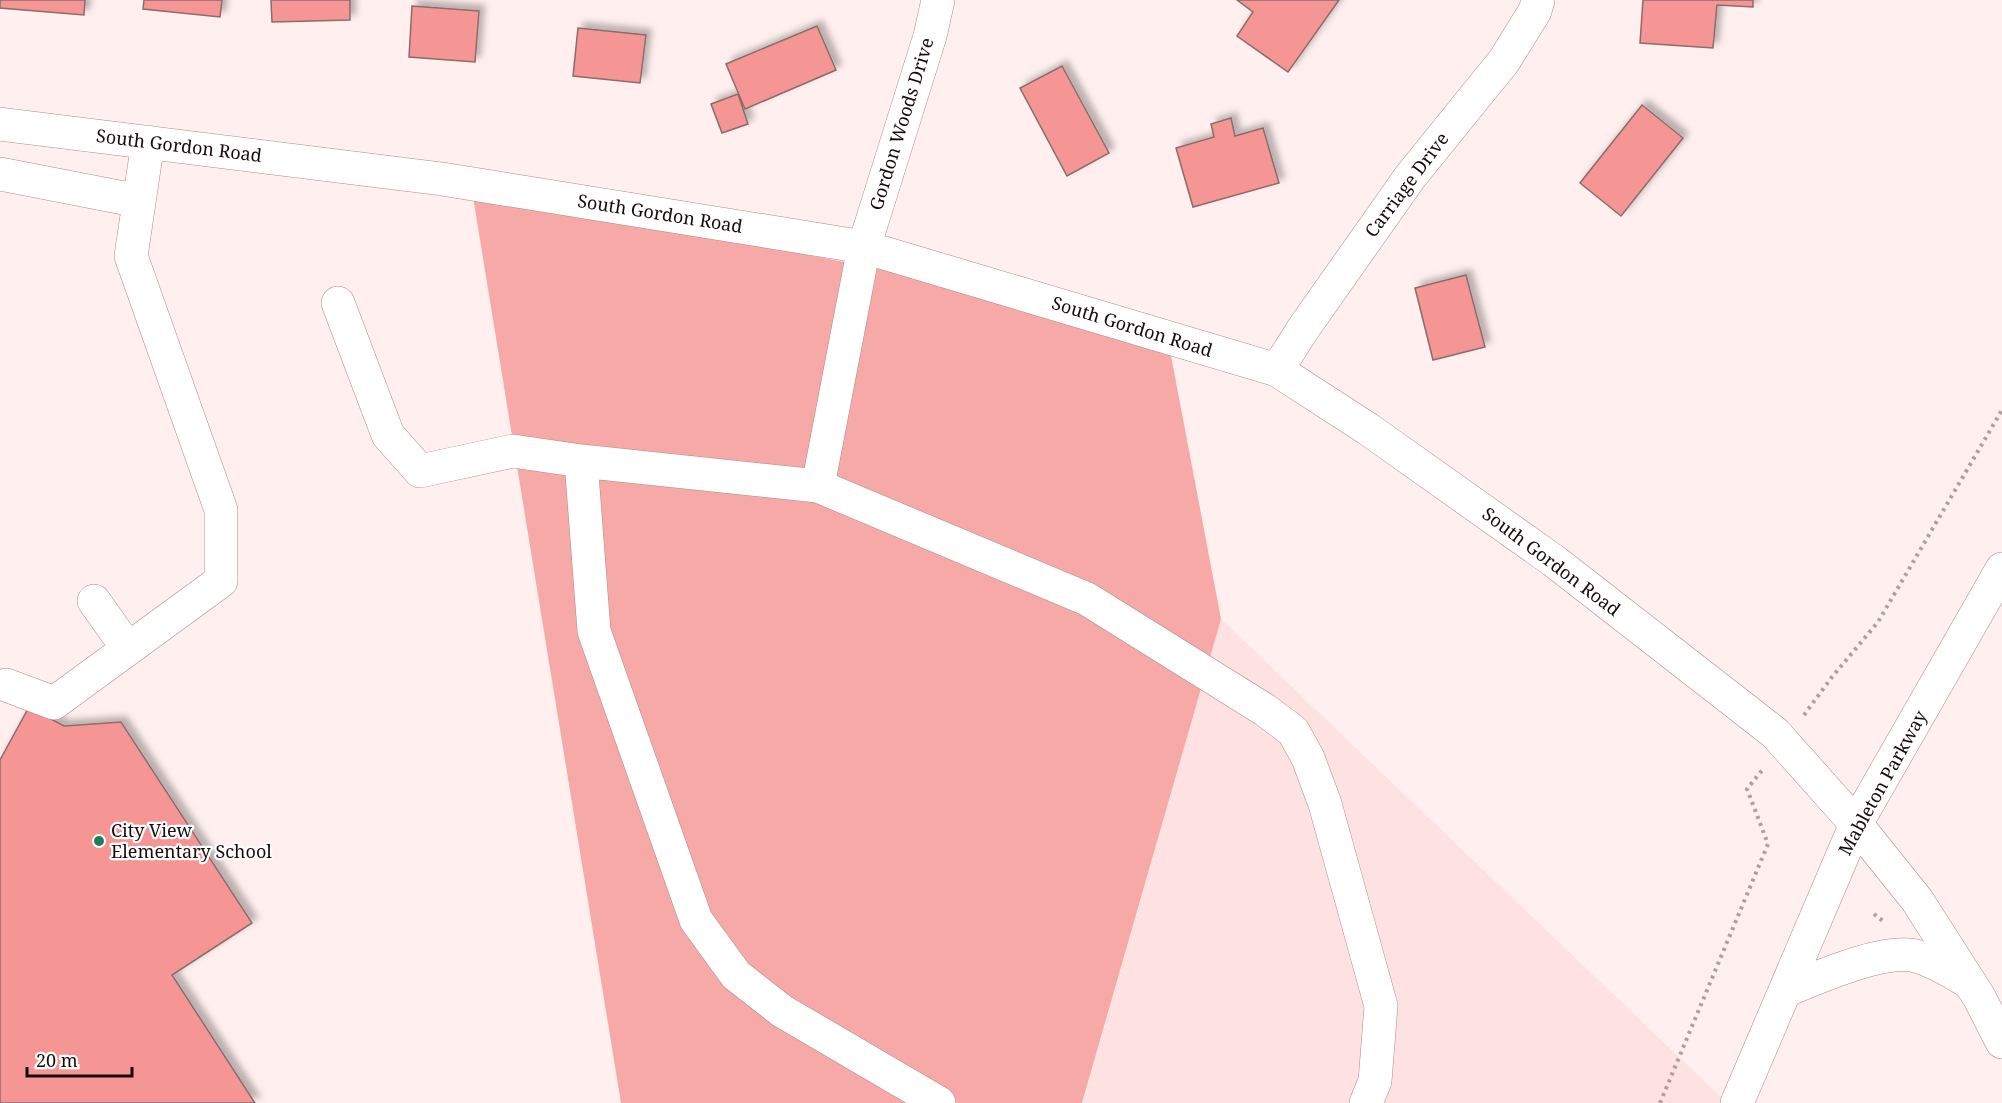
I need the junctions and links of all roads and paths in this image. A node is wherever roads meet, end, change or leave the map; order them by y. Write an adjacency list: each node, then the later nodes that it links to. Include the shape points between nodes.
1 (938, 0): 7 (street, Gordon Woods Drive)
2 (1538, 0): 9 (street, Carriage Drive, via 1504,62 1410,177)
3 (0, 124): 4 (street, South Gordon Road)
4 (148, 142): 6 (street); 7 (street, South Gordon Road, via 442,178)
5 (0, 174): 6 (street)
6 (139, 201): 14 (street, via 131,256 221,510 221,581)
7 (864, 247): 9 (street, South Gordon Road); 11 (street, Gordon Woods Drive)
8 (338, 303): 10 (street, via 388,435 420,471 513,451)
9 (1277, 370): 16 (street, South Gordon Road, via 1368,429 1554,561 1774,733)
10 (581, 461): 11 (street); 22 (street, via 594,631 696,920 736,975 782,1011)
11 (818, 486): 23 (street, via 1087,599 1293,731 1325,804 1381,1006 1375,1081)
12 (2002, 569): 16 (street, Mableton Parkway)
13 (94, 601): 14 (street)
14 (128, 649): 15 (street, via 54,704)
15 (6, 685)
16 (1856, 824): 19 (street, South Gordon Road, via 1917,900); 20 (street, Mableton Parkway)
17 (1891, 913): 18 (path, via 1885,923)
18 (1874, 914)
19 (1969, 982): 20 (street, via 1917,956 1884,956); 21 (street, South Gordon Road)
20 (1785, 991): 24 (street, Mableton Parkway)
21 (2002, 1042)
22 (939, 1103)
23 (1366, 1103)
24 (1737, 1103)

